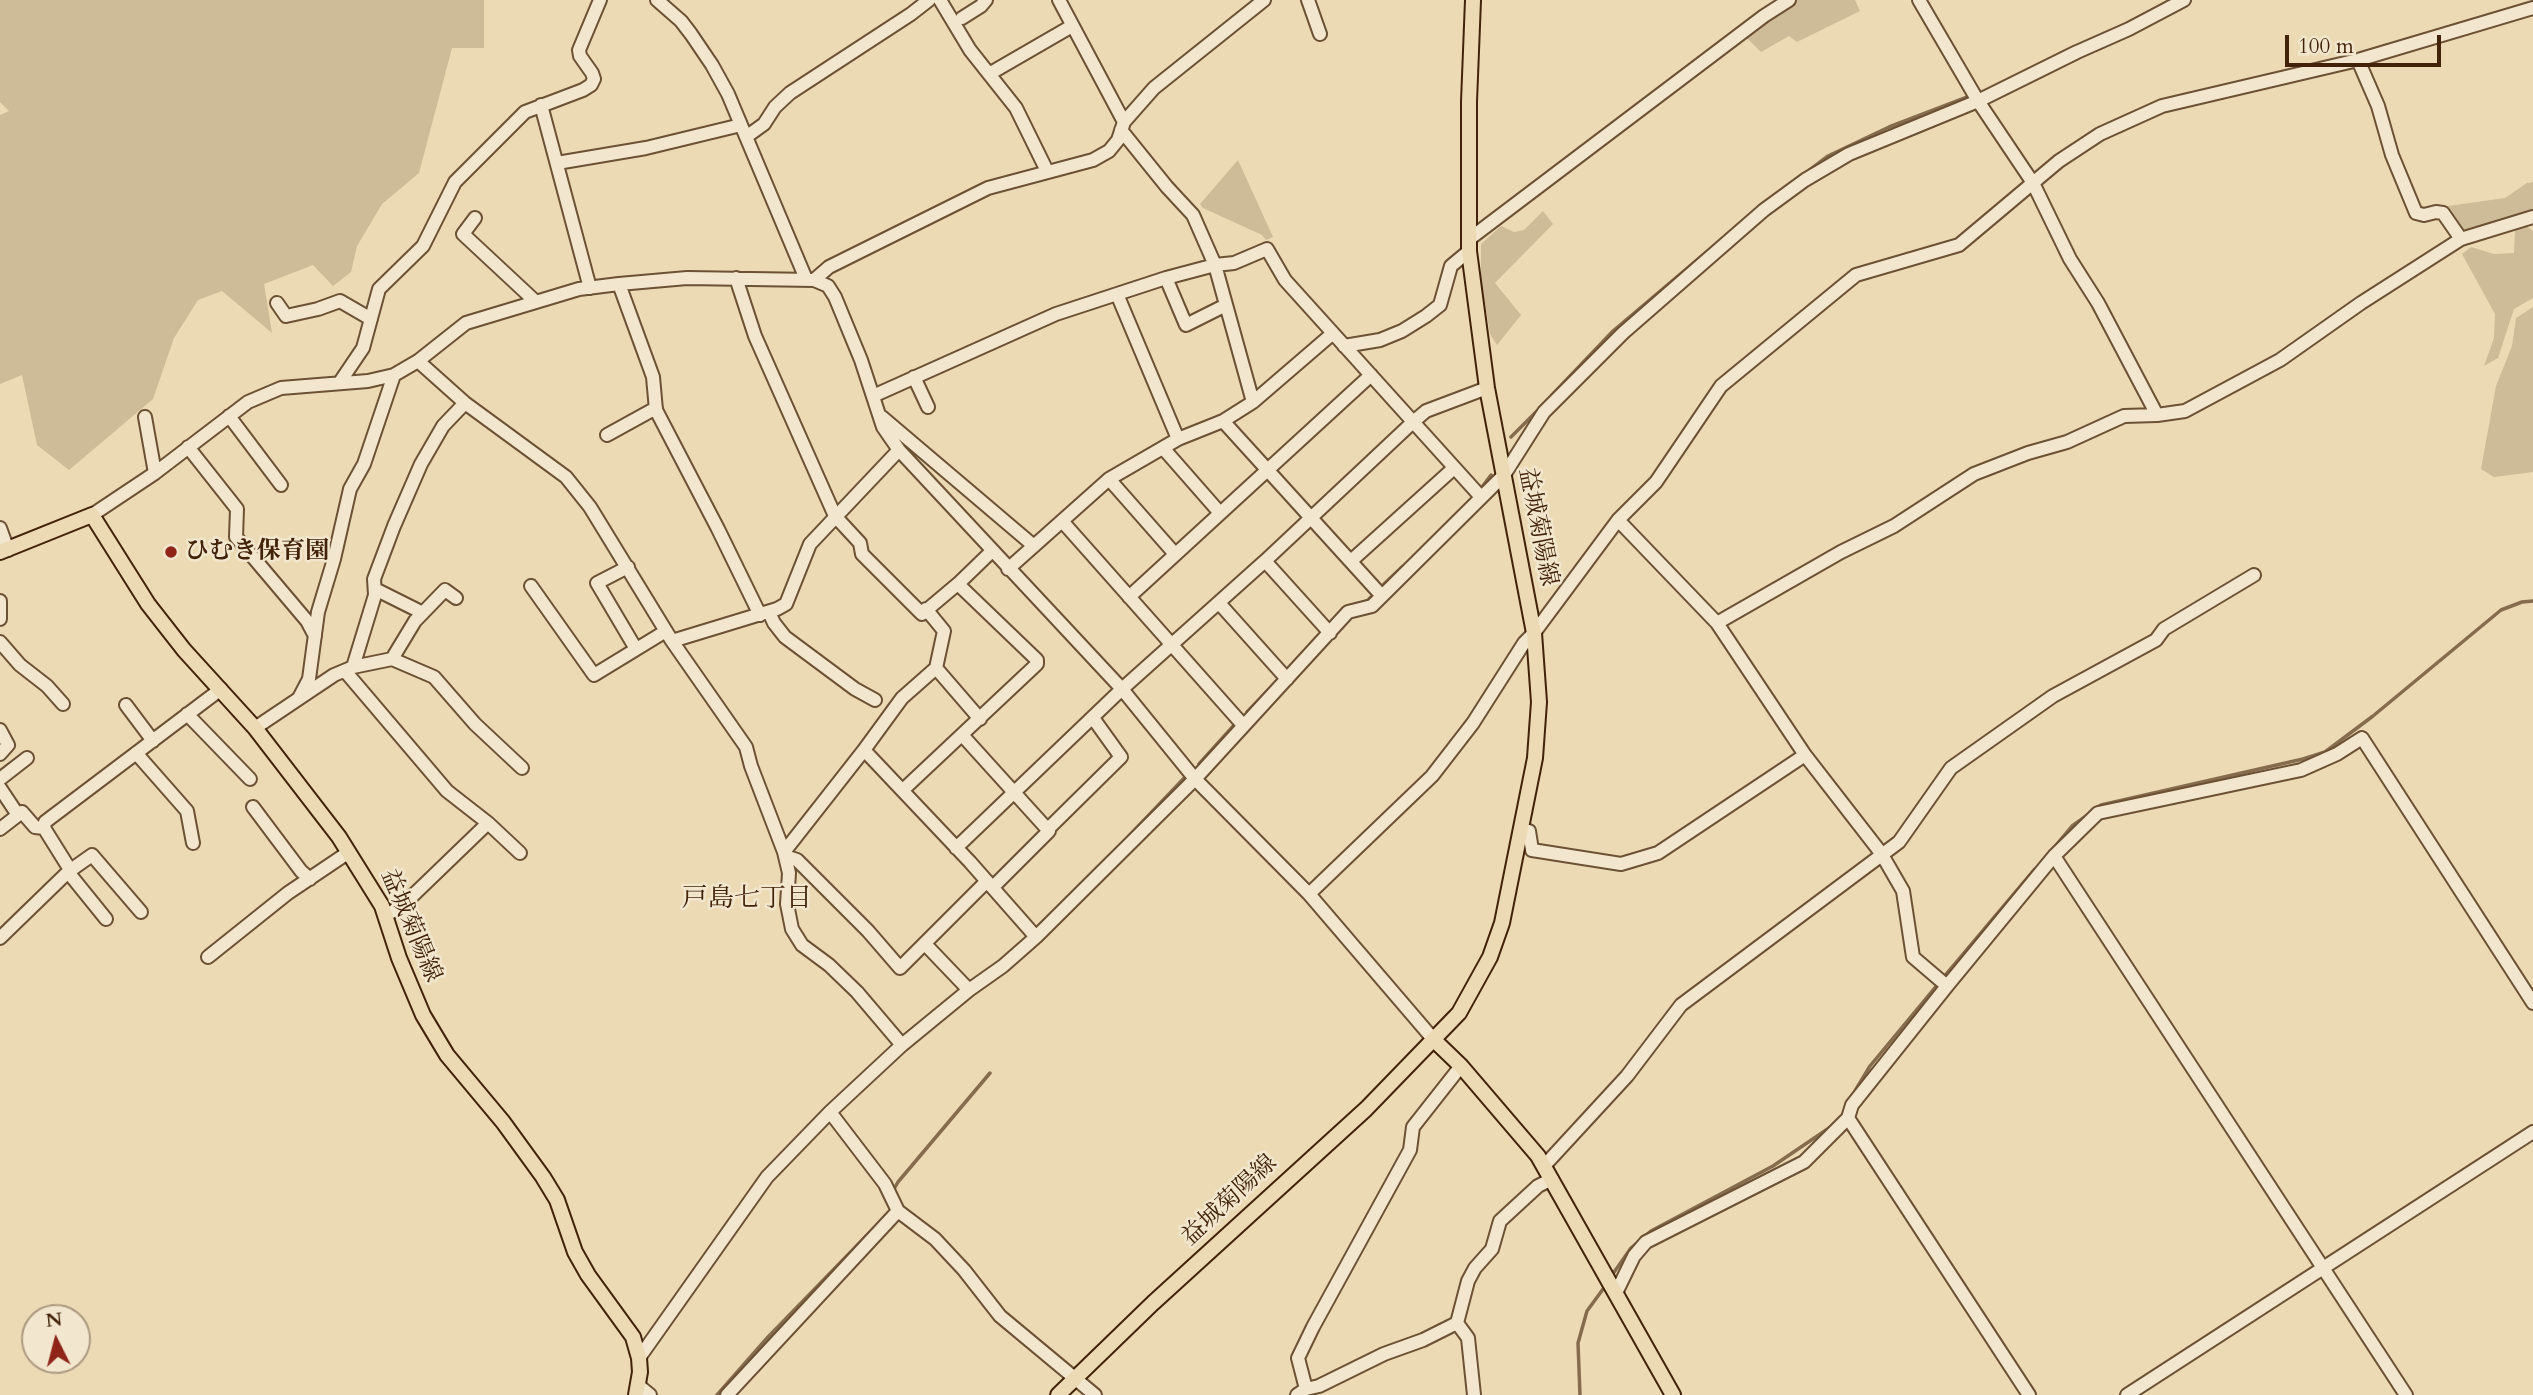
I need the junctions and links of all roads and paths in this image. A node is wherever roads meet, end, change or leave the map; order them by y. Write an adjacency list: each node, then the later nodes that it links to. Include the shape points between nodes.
1 (600, 0): 20 (street, via 579,50 592,73 591,85)
2 (657, 0): 22 (street, via 681,21 712,65)
3 (929, 0): 22 (street, via 790,93 764,124)
4 (940, 0): 18 (street)
5 (986, 0): 14 (street)
6 (1059, 0): 15 (street)
7 (1264, 0): 21 (street, via 1154,88)
8 (1308, 0): 16 (street)
9 (1474, 0): 29 (main road, 益城菊陽線)
10 (1789, 0): 29 (street)
11 (1919, 0): 19 (street)
12 (2184, 0): 19 (street)
13 (2524, 7): 17 (street)
14 (962, 18)
15 (1072, 26): 18 (street); 21 (street)
16 (1320, 34)
17 (2358, 60): 25 (street, via 2162,106 2100,134); 28 (street, via 2416,213 2443,213)
18 (989, 74): 24 (street, via 1016,108)
19 (1978, 101): 25 (street); 68 (street, via 1849,154 1764,210 1623,334 1544,412)
20 (541, 105): 23 (street); 40 (street, via 526,111 455,182 423,246 379,289)
21 (1123, 126): 24 (street, via 1109,151 1093,160); 30 (street, via 1193,215)
22 (744, 131): 23 (street); 33 (street)
23 (557, 163): 35 (street)
24 (1047, 171): 33 (street, via 988,188)
25 (2033, 183): 55 (street); 76 (street, via 1959,245 1856,275 1721,386 1656,482)
26 (2533, 217): 28 (street)
27 (475, 218): 37 (street, via 463,234)
28 (2461, 239): 55 (street, via 2280,360 2185,411)
29 (1469, 245): 42 (street, via 1451,266 1440,305 1402,331); 48 (main road, 益城菊陽線)
30 (1215, 265): 32 (street); 39 (street); 41 (street, via 1234,263 1267,249 1284,280)
31 (736, 278): 33 (street); 34 (street); 74 (street, via 755,337)
32 (1166, 278): 36 (street); 39 (street, via 1185,325)
33 (810, 279): 49 (street, via 828,286 835,297)
34 (619, 284): 35 (street); 53 (street, via 653,377)
35 (590, 288): 37 (street)
36 (1117, 294): 46 (street, via 1056,314); 61 (street)
37 (536, 302): 43 (street, via 466,323)
38 (277, 303): 40 (street, via 286,316 340,301)
39 (1226, 305): 50 (street)
40 (371, 319): 47 (street, via 363,348)
41 (1332, 334): 42 (street); 50 (street)
42 (1344, 346): 45 (street)
43 (418, 362): 44 (street); 51 (street)
44 (394, 375): 47 (street); 103 (street, via 364,464 350,489)
45 (1371, 375): 59 (street); 66 (street)
46 (914, 377): 49 (street); 52 (street)
47 (340, 382): 56 (street, via 281,388)
48 (1487, 388): 59 (street, via 1426,411); 68 (main road, 益城菊陽線)
49 (873, 396): 54 (street)
50 (1253, 402): 58 (street)
51 (465, 403): 85 (street, via 566,477); 90 (street, via 443,426 421,464 374,579)
52 (928, 407)
53 (656, 408): 60 (street); 98 (street)
54 (879, 414): 64 (street); 79 (street)
55 (2157, 415): 100 (street, via 2124,416 2067,442 1974,474 1894,526)
56 (229, 416): 62 (street); 70 (street)
57 (145, 417): 67 (street)
58 (1223, 421): 61 (street); 66 (street)
59 (1413, 422): 65 (street); 75 (street)
60 (607, 435)
61 (1178, 439): 63 (street)
62 (188, 447): 67 (street); 103 (street, via 237,509 236,537)
63 (1163, 448): 69 (street); 72 (street)
64 (899, 450): 74 (street); 81 (street)
65 (1454, 468): 71 (street); 84 (street)
66 (1268, 470): 72 (street); 75 (street)
67 (155, 473): 73 (street)
68 (1504, 475): 71 (street); 102 (main road, 益城菊陽線)
69 (1109, 479): 77 (street); 82 (street)
70 (281, 485)
71 (1480, 497): 91 (street)
72 (1220, 513): 82 (street)
73 (92, 515): 80 (main road); 112 (main road, 益城菊陽線, via 148,604)
74 (835, 516): 96 (street, via 860,543 862,554 922,614); 98 (street, via 810,544 786,604)
75 (1311, 517): 83 (street); 84 (street)
76 (1618, 520): 100 (street); 102 (street)
77 (1062, 521): 79 (street); 92 (street)
78 (0, 528): 80 (street)
79 (1034, 546): 86 (street)
80 (4, 551)
81 (992, 551): 86 (street); 88 (street)
82 (1175, 554): 92 (street)
83 (1265, 561): 95 (street); 101 (street)
84 (1351, 561): 91 (street)
85 (628, 567): 104 (street); 107 (street, via 597,583)
86 (1009, 569): 113 (street)
87 (2254, 575): 149 (street, via 2164,629 2156,640 2053,696 1951,768 1899,842)
88 (960, 582): 96 (street); 120 (street, via 1037,660)
89 (531, 586): 107 (street, via 594,675)
90 (375, 589): 97 (street); 110 (street)
91 (1382, 596): 101 (street, via 1372,606 1348,612)
92 (1129, 597): 106 (street)
93 (456, 598): 97 (street, via 445,590)
94 (0, 601): 99 (street)
95 (1219, 603): 106 (street); 111 (street)
96 (926, 609): 109 (street, via 944,631)
97 (423, 613): 108 (street)
98 (764, 613): 104 (street); 115 (street, via 785,636)
99 (0, 619)
100 (1717, 623): 129 (street)
101 (1330, 633): 111 (street)
102 (1534, 633): 144 (main road, 益城菊陽線, via 1538,733); 155 (street, via 1432,776)
103 (315, 636): 114 (street, via 309,679)
104 (669, 636): 107 (street); 150 (street, via 746,747)
105 (0, 642): 116 (street)
106 (1173, 645): 113 (street); 121 (street)
107 (636, 649)
108 (392, 659): 110 (street); 131 (street, via 434,677)
109 (936, 668): 120 (street); 126 (street, via 902,698)
110 (349, 669): 114 (street); 140 (street, via 446,791)
111 (1287, 679): 121 (street)
112 (221, 689): 118 (street); 122 (main road, 益城菊陽線)
113 (1122, 689): 119 (street); 134 (street)
114 (299, 698): 122 (street)
115 (875, 700)
116 (63, 704)
117 (126, 705): 125 (street)
118 (187, 714): 125 (street); 133 (street)
119 (1093, 718): 137 (street); 143 (street, via 1121,757)
120 (980, 719): 124 (street)
121 (1243, 725): 134 (street)
122 (255, 728): 147 (main road, 益城菊陽線)
123 (0, 730): 128 (street, via 8,746)
124 (963, 736): 136 (street); 137 (street)
125 (153, 741): 127 (street)
126 (864, 750): 136 (street); 150 (street)
127 (136, 753): 141 (street, via 45,822); 145 (street, via 187,811)
128 (0, 754)
129 (1805, 755): 144 (street, via 1658,853 1621,864 1532,850 1529,831); 149 (street)
130 (27, 758): 132 (street)
131 (522, 768)
132 (0, 779)
133 (250, 779)
134 (1195, 779): 155 (street); 160 (street)
135 (0, 788): 139 (street)
136 (904, 789): 146 (street)
137 (1014, 792): 143 (street); 146 (street)
138 (253, 807): 153 (street, via 300,872)
139 (18, 815): 141 (street, via 22,812 35,827); 142 (street)
140 (488, 823): 148 (street); 157 (street, via 403,905)
141 (44, 828): 152 (street)
142 (0, 829)
143 (1047, 830): 154 (street, via 1049,834)
144 (1521, 830): 166 (main road, 益城菊陽線, via 1502,923 1490,957 1459,1013)
145 (193, 843)
146 (956, 848): 154 (street)
147 (349, 852): 153 (street); 157 (main road, 益城菊陽線)
148 (520, 853)
149 (1881, 853): 163 (street, via 1903,891 1913,957); 172 (street, via 1681,1005 1627,1076)
150 (784, 854): 161 (street, via 797,860 901,968); 167 (street, via 792,929 802,945 857,992)
151 (2054, 856): 163 (street); 165 (street, via 2098,813 2301,771 2362,738); 175 (street)
152 (68, 872): 156 (street, via 92,855); 158 (street); 159 (street)
153 (310, 878): 162 (street)
154 (990, 884): 160 (street); 161 (street)
155 (1309, 894): 166 (street)
156 (141, 912)
157 (385, 916): 178 (main road, 益城菊陽線, via 423,1015 447,1055 542,1177 556,1200 575,1252 633,1337)
158 (106, 919)
159 (1, 935)
160 (1036, 937): 164 (street)
161 (925, 944): 164 (street)
162 (208, 957)
163 (1942, 982): 170 (street, via 1852,1105)
164 (969, 990): 167 (street)
165 (2533, 1003)
166 (1434, 1040): 168 (main road); 179 (main road, 益城菊陽線, via 1366,1109)
167 (902, 1045): 169 (street)
168 (1461, 1066): 172 (main road); 181 (street, via 1413,1127 1410,1150 1298,1359)
169 (830, 1112): 174 (street, via 885,1184); 178 (street, via 767,1177)
170 (1848, 1118): 176 (street, via 1804,1162 1646,1242); 187 (street)
171 (2533, 1132): 175 (street)
172 (1544, 1166): 173 (main road)
173 (1552, 1179): 176 (main road); 177 (street, via 1538,1185 1500,1221 1492,1249 1468,1281)
174 (898, 1211): 179 (street, via 964,1270 1000,1316); 182 (street)
175 (2324, 1267): 188 (street); 189 (street)
176 (1615, 1290): 186 (main road)
177 (1457, 1323): 181 (street); 185 (street, via 1468,1338)
178 (639, 1358): 180 (main road, 益城菊陽線)
179 (1073, 1380): 183 (main road, 益城菊陽線); 184 (street)
180 (642, 1392)
181 (1302, 1392)
182 (727, 1395)
183 (1058, 1395)
184 (1095, 1395)
185 (1474, 1395)
186 (1674, 1395)
187 (2029, 1395)
188 (2127, 1395)
189 (2406, 1395)

